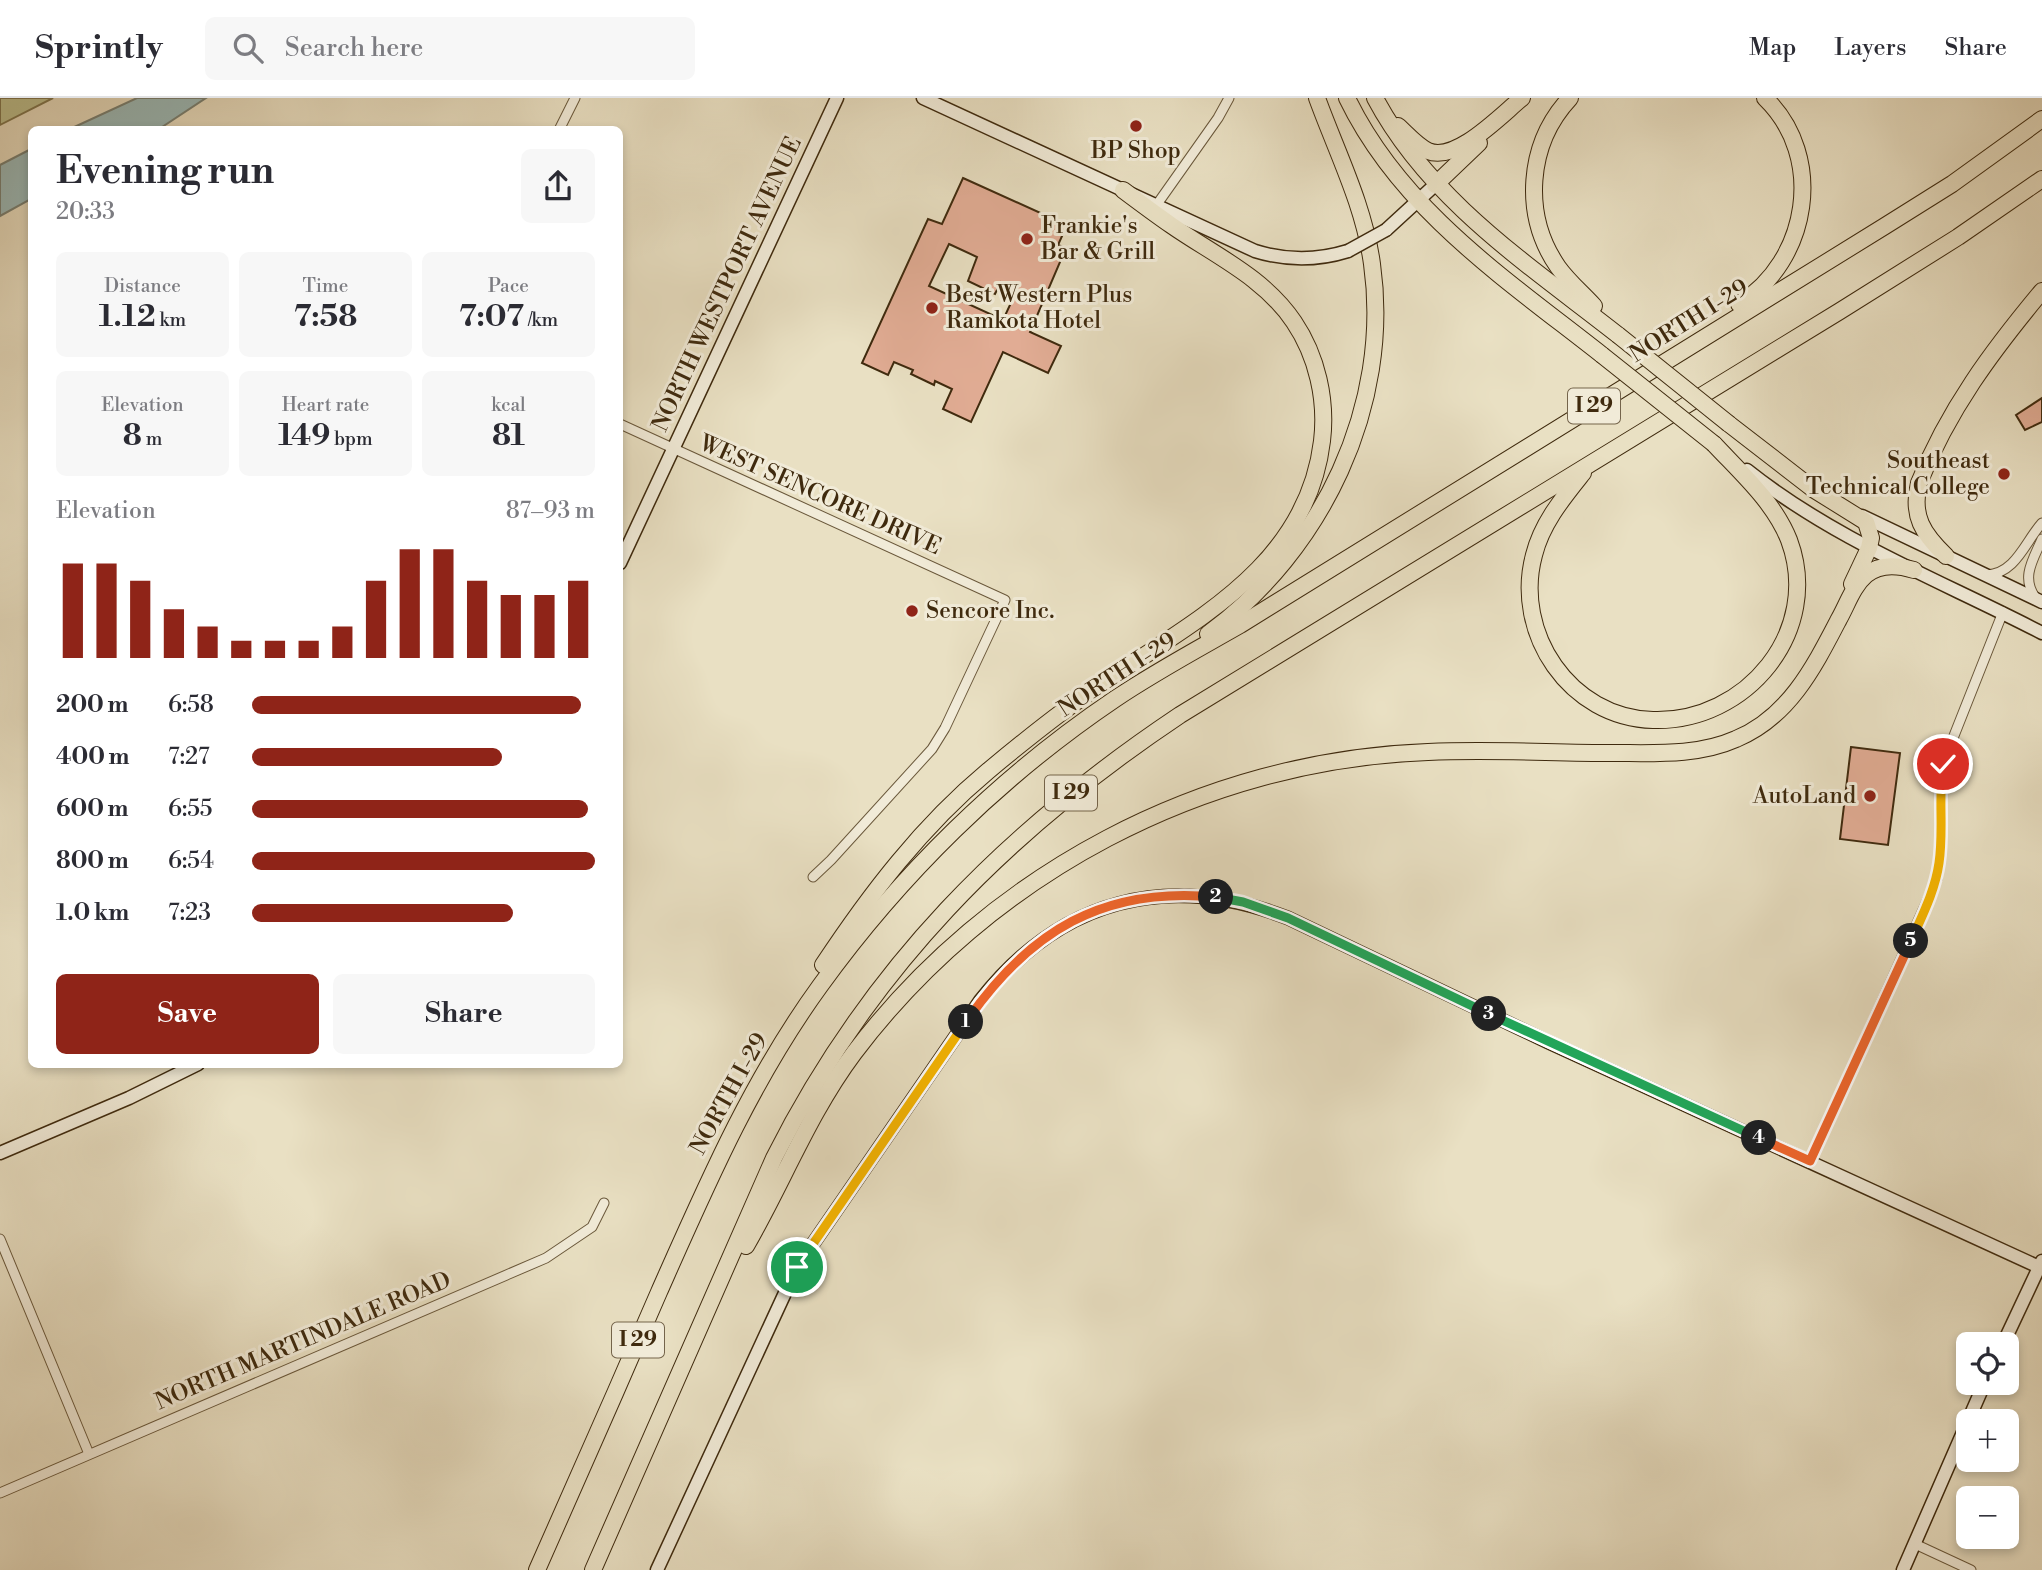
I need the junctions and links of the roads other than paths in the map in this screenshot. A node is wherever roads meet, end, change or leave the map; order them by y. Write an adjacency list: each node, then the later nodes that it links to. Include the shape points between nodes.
1 (575, 98): 13 (street)
2 (837, 98): 24 (street, NORTH WESTPORT AVENUE)
3 (923, 98): 16 (street)
4 (1229, 98): 18 (street)
5 (1317, 98): 38 (highway, via 1356,195 1372,263 1374,344 1357,430 1316,517 1269,579 1212,631)
6 (1347, 98): 17 (highway, via 1383,160)
7 (1375, 98): 11 (highway)
8 (1524, 98): 11 (highway, via 1446,153 1428,150); 15 (highway)
9 (1570, 98): 20 (highway, via 1551,122 1538,155 1533,191 1538,225 1559,268)
10 (1765, 98): 21 (highway, via 1790,133 1802,172 1802,205 1794,240 1755,295 1703,327)
11 (1383, 114): 15 (highway)
12 (2042, 119): 21 (highway, NORTH I-29 / I 29, via 1952,184)
13 (561, 126)
14 (2042, 178): 25 (highway, I 29, via 1958,237)
15 (1435, 184): 17 (street); 20 (highway)
16 (1123, 190): 18 (highway)
17 (1417, 202): 18 (street, bridge, via 1386,230 1348,251 1314,259 1269,255); 23 (highway, bridge)
18 (1154, 208): 40 (highway, via 1267,290 1307,345 1321,388 1324,430 1305,503 1276,549 1222,603 1065,710 954,801 912,845 843,936 809,986)
19 (2042, 291): 30 (highway, via 1971,381 1919,484 1919,522)
20 (1618, 335): 26 (highway, bridge, via 1813,489)
21 (1679, 355): 38 (highway, NORTH I-29 / I 29)
22 (623, 426): 24 (street, WEST SENCORE DRIVE)
23 (1714, 444): 25 (highway, via 1762,495 1781,524 1794,557 1797,592 1783,643 1763,674 1720,707 1686,718 1650,720 1599,705 1561,675 1533,626 1531,570 1538,543 1548,520); 29 (street, via 1789,503)
24 (673, 449): 31 (street, NORTH WESTPORT AVENUE); 39 (street, WEST SENCORE DRIVE, via 1005,600 932,749)
25 (1589, 465): 47 (highway, I 29, via 1170,722 1098,771 996,859 914,946 830,1059 774,1158)
26 (1849, 510): 29 (highway, via 1866,522); 30 (street)
27 (2042, 523): 33 (street, via 2012,565)
28 (2042, 539): 34 (street, via 2028,579 2028,587)
29 (1869, 548): 32 (street); 37 (highway)
30 (1946, 556): 33 (street)
31 (623, 557)
32 (1914, 570): 35 (street); 37 (highway, via 1890,566 1865,575)
33 (1985, 575): 34 (street)
34 (2039, 600)
35 (2003, 612): 36 (street); 43 (street, via 1944,761 1937,879)
36 (2042, 633)
37 (1816, 661): 47 (highway, via 1775,716 1734,741 1707,748 1654,753 1427,752 1322,764 1196,799 1082,851 1017,893 957,941 880,1021 831,1087 748,1244)
38 (1139, 683): 40 (highway, NORTH I-29 / I 29, via 1052,746 960,824 868,925)
39 (813, 877)
40 (804, 1008): 53 (highway, NORTH I-29 / I 29, via 714,1167)
41 (190, 1068): 42 (street)
42 (0, 1153)
43 (1810, 1161): 46 (street); 55 (street, via 1298,922 1243,902 1172,895 1106,907 1041,939 995,982 797,1267)
44 (604, 1203): 50 (street, NORTH MARTINDALE ROAD, via 592,1227 546,1258)
45 (0, 1239): 50 (street)
46 (2041, 1264): 48 (street)
47 (719, 1285): 54 (highway, I 29)
48 (2009, 1332)
49 (1979, 1395): 52 (street)
50 (89, 1454): 51 (street, NORTH MARTINDALE ROAD)
51 (0, 1493)
52 (1915, 1544): 56 (street); 57 (street)
53 (537, 1570)
54 (593, 1570)
55 (657, 1570)
56 (1903, 1570)
57 (1972, 1570)

